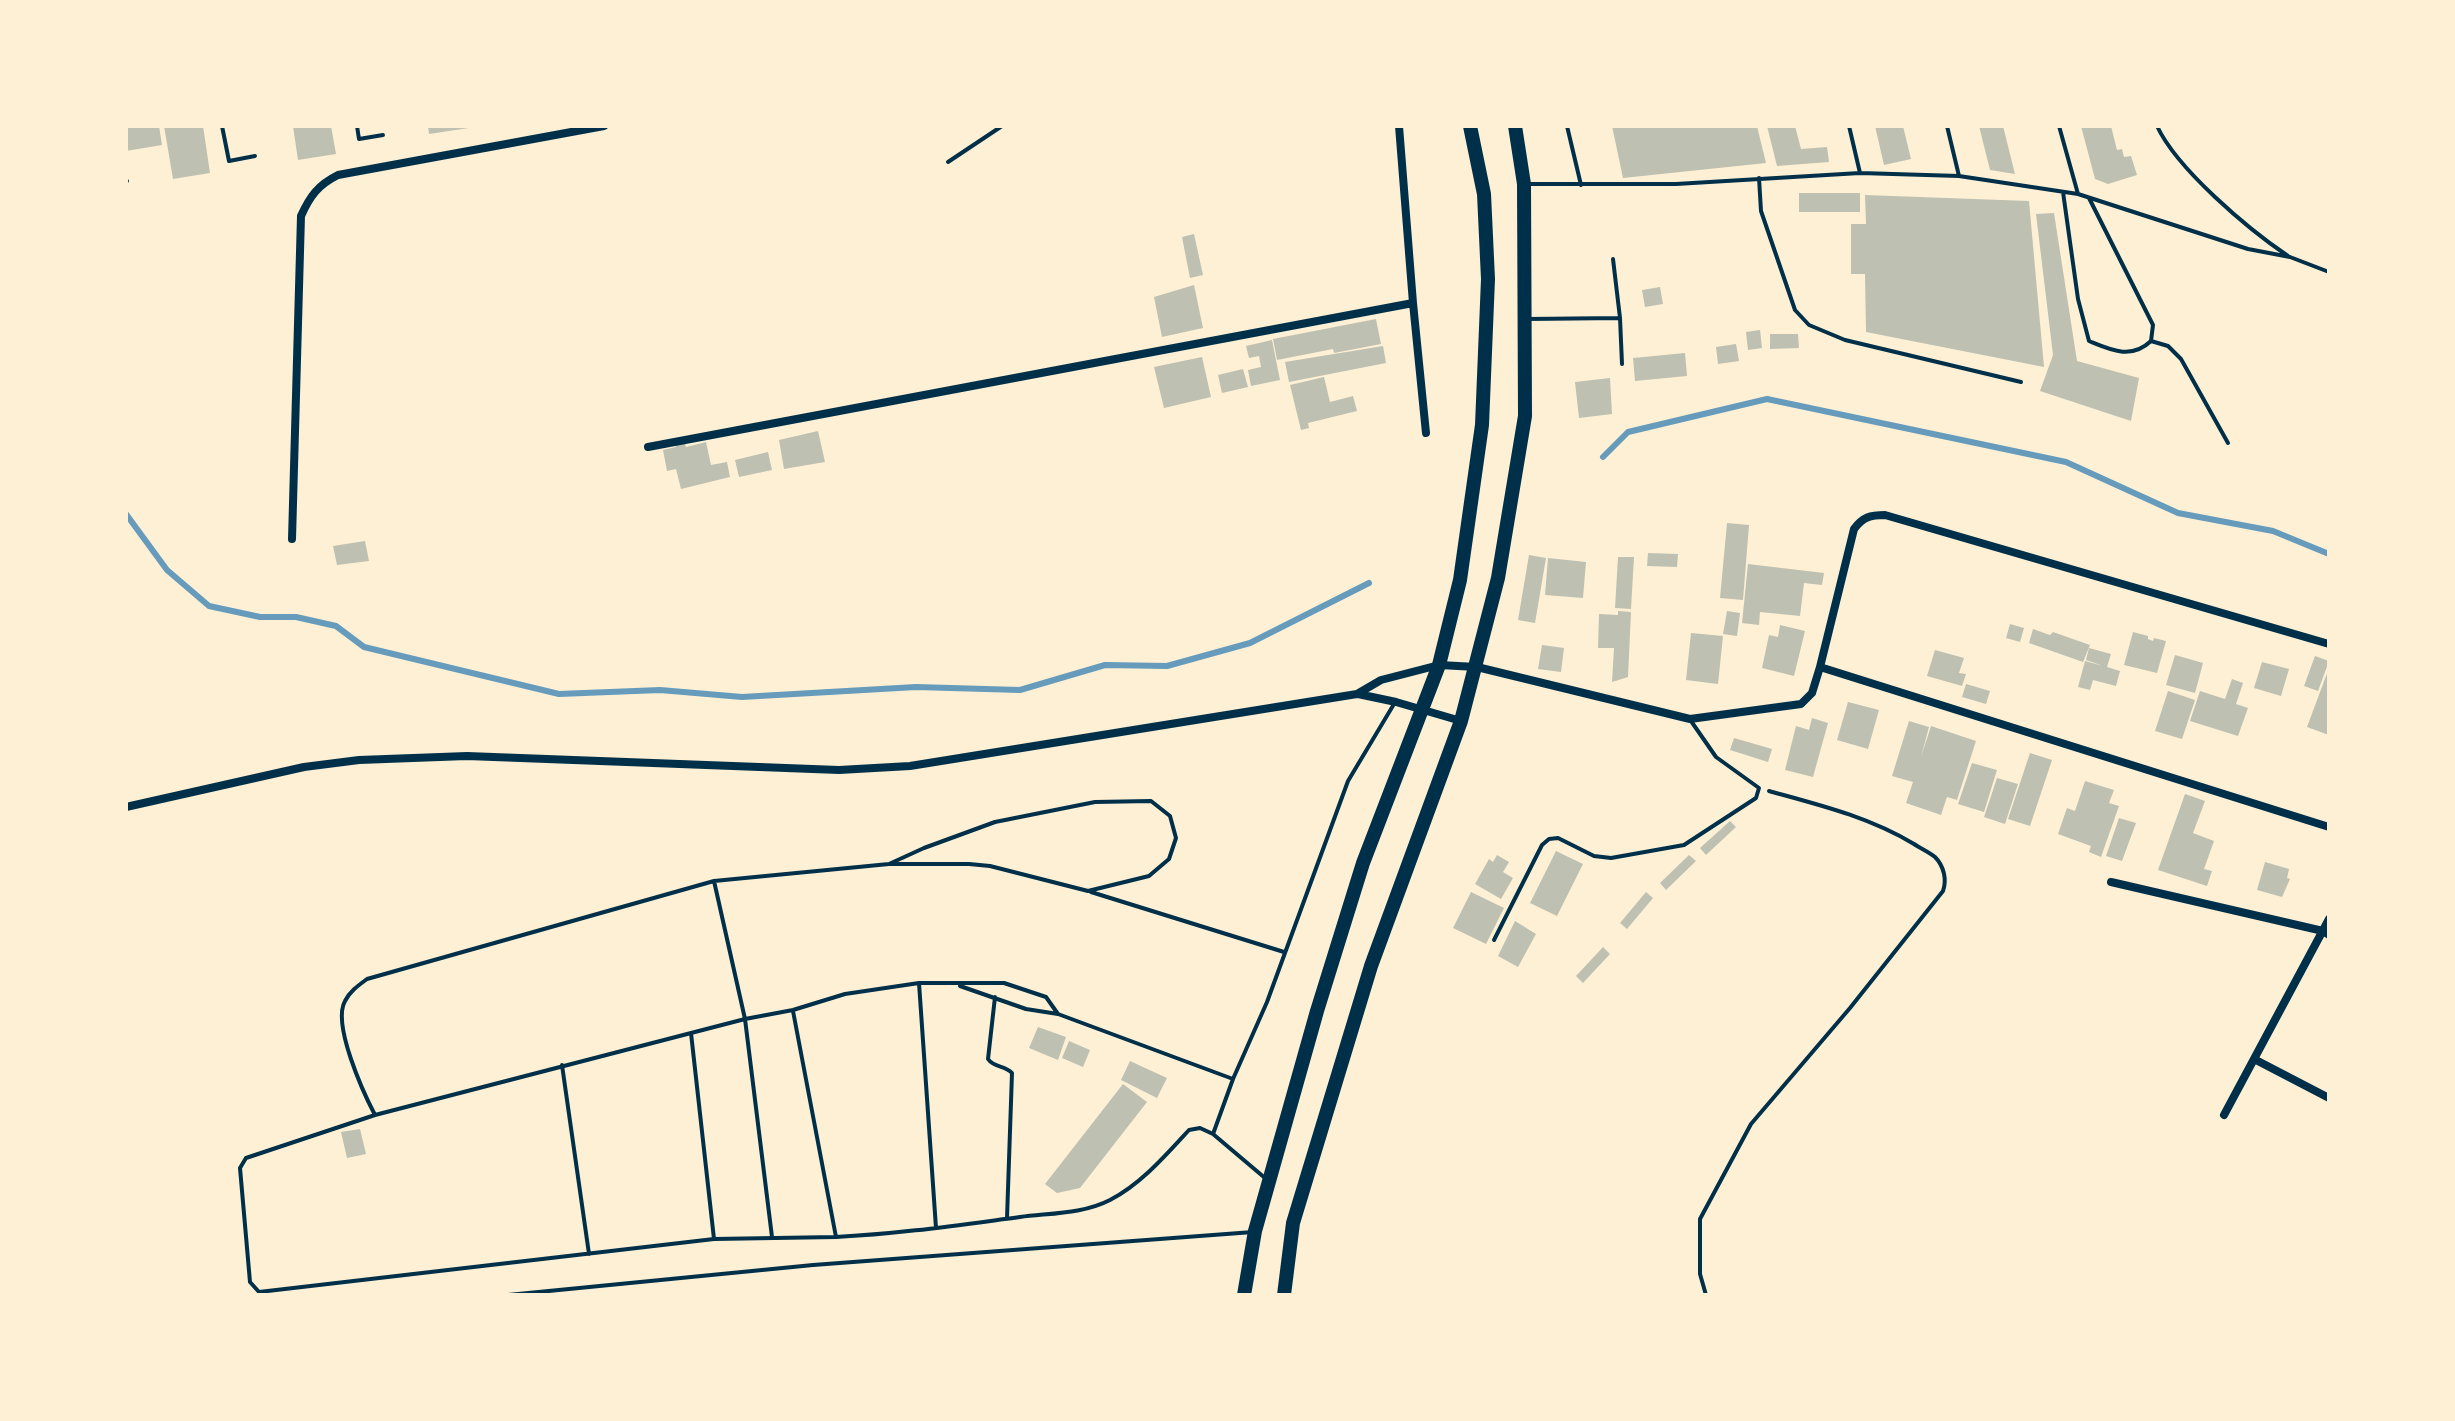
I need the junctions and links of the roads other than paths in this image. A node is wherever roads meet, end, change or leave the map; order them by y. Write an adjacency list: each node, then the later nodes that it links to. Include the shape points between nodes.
1 (222, 126): 14 (lane, via 229,161)
2 (357, 126): 13 (lane, via 359,139)
3 (604, 126): 36 (street, via 338,175 310,197 301,216)
4 (1002, 126): 15 (lane)
5 (1399, 126): 27 (street)
6 (1470, 126): 38 (main road, via 1484,194 1488,279 1482,425 1460,580)
7 (1515, 126): 19 (main road)
8 (1567, 126): 20 (lane)
9 (1849, 126): 16 (lane)
10 (1947, 126): 17 (lane)
11 (2059, 126): 22 (lane)
12 (2157, 126): 24 (lane, via 2177,159 2259,236)
13 (383, 135)
14 (255, 156)
15 (948, 162)
16 (1860, 173): 17 (lane); 18 (lane)
17 (1959, 176): 21 (lane)
18 (1759, 178): 20 (lane); 32 (lane, via 1761,211 1795,310 1809,325 1845,340)
19 (1524, 184): 20 (lane); 29 (main road)
20 (1581, 185)
21 (2063, 192): 22 (lane); 30 (lane, via 2089,341 2119,353 2143,349)
22 (2078, 194): 23 (lane)
23 (2089, 198): 24 (lane, via 2248,249); 30 (lane, via 2153,325)
24 (2290, 257): 26 (lane)
25 (1613, 259): 28 (lane)
26 (2329, 272)
27 (1413, 303): 33 (street); 35 (street)
28 (1620, 318): 29 (lane); 31 (lane)
29 (1525, 319): 39 (main road, via 1525,416)
30 (2151, 341): 34 (lane, via 2168,346 2181,359)
31 (1622, 364)
32 (2021, 382)
33 (1426, 433)
34 (2228, 443)
35 (648, 447)
36 (292, 539)
37 (2329, 644): 40 (street, via 1885,515 1870,515 1854,529)
38 (1439, 665): 39 (street); 41 (street, via 1381,680); 43 (main road)
39 (1477, 667): 44 (street); 45 (main road)
40 (1820, 667): 44 (street, via 1812,693 1801,704); 47 (street)
41 (1357, 694): 42 (street); 46 (street, via 910,766 839,770 467,756 359,760 304,767)
42 (1396, 702): 43 (street); 55 (lane, via 1348,781)
43 (1422, 710): 45 (street); 70 (main road, via 1363,863)
44 (1690, 719): 54 (lane, via 1716,757 1759,788 1756,798 1684,845 1611,858 1549,839)
45 (1461, 721): 80 (main road, via 1371,966 1293,1223)
46 (126, 807)
47 (2329, 827)
48 (889, 864): 49 (lane); 51 (lane, via 990,866); 51 (lane, via 995,822 1095,802 1151,801 1170,816 1176,838 1169,859 1149,876)
49 (714, 881): 61 (lane); 67 (lane, via 367,979 355,987 343,1002 342,1018 359,1084)
50 (2111, 882): 53 (street)
51 (1088, 891): 55 (lane)
52 (2329, 919): 53 (street)
53 (2326, 933): 63 (street)
54 (1494, 940)
55 (1284, 952): 65 (lane)
56 (919, 983): 57 (lane); 59 (lane, via 845,994); 72 (lane)
57 (955, 985): 58 (lane); 60 (lane, via 1021,987 1046,997)
58 (995, 997): 60 (lane); 71 (lane, via 988,1059 1012,1073)
59 (793, 1010): 61 (lane); 75 (lane)
60 (1058, 1014): 65 (lane)
61 (745, 1019): 62 (lane); 74 (lane)
62 (691, 1033): 64 (lane); 76 (lane)
63 (2254, 1059): 66 (street); 68 (street)
64 (562, 1065): 67 (lane); 77 (lane)
65 (1233, 1079): 69 (lane)
66 (2329, 1098)
67 (375, 1115): 77 (lane, via 242,1162 254,1289)
68 (2224, 1115)
69 (1213, 1134): 70 (lane); 71 (lane, via 1189,1130 1131,1187 1108,1201 1071,1212)
70 (1270, 1182): 73 (main road)
71 (1007, 1218): 72 (lane)
72 (936, 1228): 75 (lane)
73 (1255, 1231): 78 (lane); 79 (main road)
74 (772, 1237): 75 (lane); 76 (lane)
75 (836, 1237)
76 (714, 1239): 77 (lane)
77 (589, 1254)
78 (508, 1295)
79 (1244, 1295)
80 (1284, 1295)

